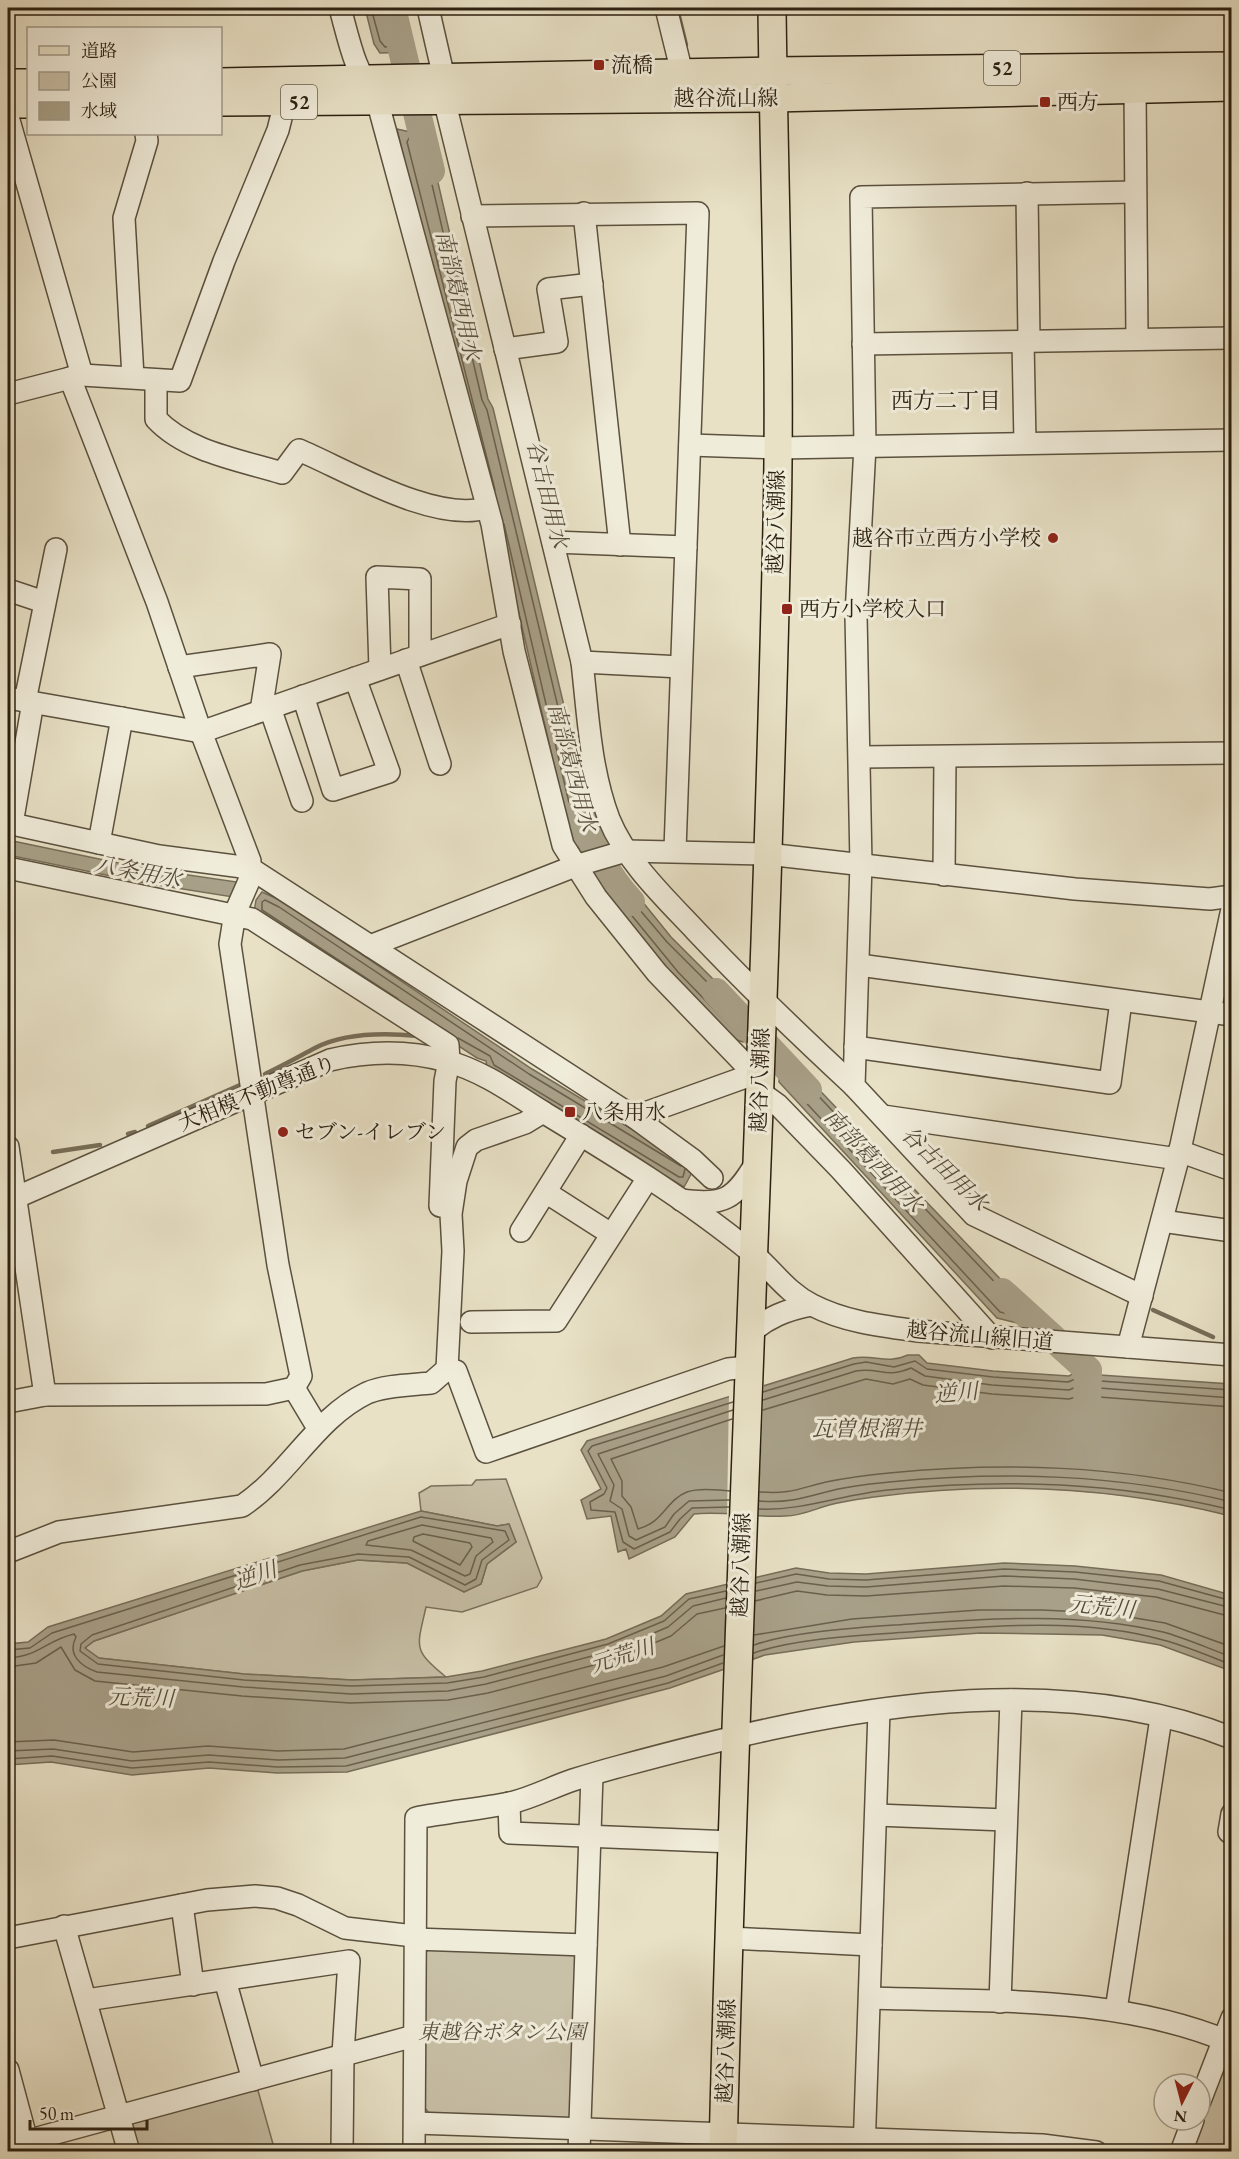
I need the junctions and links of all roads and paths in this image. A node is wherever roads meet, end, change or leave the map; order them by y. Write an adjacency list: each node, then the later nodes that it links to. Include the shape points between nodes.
1 (340, 8): 14 (street)
2 (428, 8): 12 (street)
3 (666, 8): 7 (street)
4 (772, 8): 6 (main road, 越谷八潮線)
5 (1232, 66): 6 (main road, 越谷流山線 / 52)
6 (773, 71): 7 (main road, 越谷流山線 / 52); 15 (main road, 越谷八潮線)
7 (682, 73): 12 (main road, 越谷流山線 / 52)
8 (222, 82): 14 (main road, 越谷流山線 / 52)
9 (8, 83): 10 (main road)
10 (27, 83)
11 (1232, 87): 13 (main road, 越谷流山線 / 52)
12 (443, 88): 14 (main road, 越谷流山線 / 52); 15 (main road, 越谷流山線 / 52); 25 (street)
13 (1135, 89): 15 (main road, 越谷流山線 / 52); 22 (street)
14 (370, 90): 17 (main road, 越谷流山線 / 52); 41 (street)
15 (773, 98): 40 (main road, 越谷八潮線)
16 (222, 102): 17 (main road, 越谷流山線 / 52)
17 (285, 102): 34 (street, via 278,130 180,381)
18 (8, 104): 19 (main road)
19 (27, 104)
20 (8, 117): 32 (street)
21 (146, 135): 33 (street, via 124,218)
22 (1135, 192): 23 (street); 28 (street)
23 (1027, 194): 29 (street); 30 (street, via 861,197)
24 (584, 213): 25 (street); 26 (street); 38 (street, via 698,213)
25 (472, 216): 31 (street)
26 (592, 284): 31 (street, via 548,289 557,342); 43 (street)
27 (1232, 338): 28 (street)
28 (1137, 339): 29 (street)
29 (1026, 341): 30 (street); 37 (street)
30 (863, 344): 39 (street)
31 (505, 349): 42 (street)
32 (76, 376): 33 (street); 35 (street); 51 (street)
33 (133, 377): 34 (street)
34 (156, 380): 41 (street, via 156,419 171,435 199,446 282,473 299,450 435,508 472,512)
35 (8, 394)
36 (1232, 440): 37 (street)
37 (1025, 443): 39 (street)
38 (690, 445): 40 (street); 44 (street)
39 (865, 446): 40 (street); 61 (street, via 856,615)
40 (778, 448): 69 (main road, 越谷八潮線)
41 (486, 508): 48 (street)
42 (553, 542): 43 (street); 50 (street)
43 (620, 545): 44 (street)
44 (686, 547): 52 (street)
45 (56, 549): 47 (street)
46 (8, 590): 47 (street)
47 (44, 602): 56 (street)
48 (510, 624): 49 (street); 71 (street, via 563,845)
49 (413, 658): 53 (street); 53 (street, via 420,579 377,577); 63 (street)
50 (582, 662): 52 (street); 68 (street, via 594,768 609,819)
51 (179, 667): 57 (street, via 270,654); 59 (street)
52 (681, 667): 67 (street)
53 (380, 669): 54 (street)
54 (355, 678): 55 (street); 55 (street, via 389,772 333,790)
55 (303, 696): 57 (street)
56 (22, 700): 58 (street); 65 (street)
57 (265, 709): 59 (street); 64 (street)
58 (122, 718): 59 (street); 66 (street)
59 (201, 732): 73 (street, via 250,861)
60 (1232, 753): 62 (street)
61 (860, 757): 62 (street); 70 (street)
62 (945, 757): 74 (street)
63 (440, 764)
64 (302, 801)
65 (10, 824): 66 (street)
66 (99, 843): 73 (street)
67 (675, 850): 68 (street); 69 (street)
68 (626, 851): 71 (street); 81 (street, via 669,903)
69 (767, 854): 70 (street); 81 (main road, 越谷八潮線)
70 (861, 864): 74 (street); 79 (street)
71 (575, 866): 78 (street); 86 (street, via 657,973)
72 (8, 868): 77 (street)
73 (249, 875): 77 (street); 78 (street)
74 (944, 875): 75 (street, via 1086,890 1210,899)
75 (1232, 896)
76 (1232, 909): 82 (street)
77 (235, 914): 85 (street, via 252,919 448,1045); 88 (street, via 230,944)
78 (370, 946): 91 (street)
79 (859, 965): 80 (street); 84 (street)
80 (1121, 1001): 82 (street); 84 (street, via 1110,1083)
81 (763, 1002): 86 (main road, 越谷八潮線); 87 (street)
82 (1210, 1012): 83 (street); 94 (street)
83 (1232, 1015)
84 (855, 1047): 87 (street)
85 (449, 1061): 88 (street, 大相模不動尊通り, via 404,1053 359,1054 330,1060); 89 (street, 大相模不動尊通り); 106 (street, via 440,1226)
86 (758, 1082): 91 (street); 95 (main road, 越谷八潮線); 112 (street)
87 (854, 1086): 90 (street)
88 (253, 1092): 100 (street, 大相模不動尊通り); 117 (street, via 278,1265 301,1376)
89 (543, 1112): 92 (street, 大相模不動尊通り); 106 (street, via 467,1147 456,1180 451,1214)
90 (883, 1116): 94 (street); 108 (street, via 974,1215)
91 (634, 1117): 98 (street)
92 (581, 1135): 97 (street, 大相模不動尊通り); 99 (street)
93 (8, 1147): 100 (street)
94 (1179, 1155): 96 (street); 102 (street)
95 (756, 1163): 101 (street, via 741,1187 726,1199 707,1204); 107 (main road, 越谷八潮線)
96 (1232, 1170)
97 (648, 1178): 101 (street, 大相模不動尊通り); 105 (street)
98 (712, 1178)
99 (547, 1193): 103 (street); 105 (street)
100 (11, 1199): 118 (street)
101 (680, 1200): 107 (street, 大相模不動尊通り)
102 (1162, 1221): 104 (street); 108 (street)
103 (521, 1231)
104 (1232, 1231)
105 (611, 1234): 110 (street, via 556,1321)
106 (453, 1251): 115 (street)
107 (752, 1253): 109 (street, 越谷流山線旧道, via 791,1292); 111 (main road, 越谷八潮線)
108 (1142, 1296): 113 (street)
109 (811, 1305): 111 (street, via 778,1313); 112 (street, 越谷流山線旧道, via 869,1324)
110 (471, 1322)
111 (749, 1334): 116 (main road, 越谷八潮線)
112 (992, 1338): 113 (street, 越谷流山線旧道)
113 (1128, 1347): 114 (street, 越谷流山線旧道)
114 (1232, 1355)
115 (447, 1369): 116 (street, via 456,1371 486,1452 728,1369); 120 (street, via 431,1383 370,1391)
116 (747, 1372): 125 (main road, 越谷八潮線)
117 (294, 1388): 118 (street, via 266,1394 216,1396); 120 (street)
118 (45, 1395): 119 (street)
119 (8, 1402)
120 (318, 1428): 121 (street, via 264,1491 242,1506 60,1532)
121 (8, 1552)
122 (1011, 1700): 123 (street); 124 (street, via 1087,1703); 131 (street)
123 (879, 1711): 125 (street); 129 (street)
124 (1161, 1718): 126 (street); 147 (street)
125 (736, 1728): 127 (street); 134 (main road, 越谷八潮線)
126 (1232, 1738)
127 (592, 1775): 128 (street); 133 (street)
128 (509, 1803): 133 (street, via 510,1833); 138 (street, via 416,1818)
129 (876, 1815): 131 (street); 141 (street)
130 (1232, 1815): 132 (street)
131 (1006, 1820): 146 (street)
132 (1232, 1832)
133 (590, 1838): 134 (street); 140 (street)
134 (733, 1842): 139 (main road, 越谷八潮線)
135 (182, 1905): 136 (street); 138 (street, via 255,1896 277,1898 345,1928); 143 (street)
136 (64, 1926): 137 (street); 145 (street)
137 (8, 1938)
138 (414, 1938): 140 (street); 149 (street)
139 (730, 1938): 141 (street); 159 (main road, 越谷八潮線)
140 (586, 1945): 157 (street)
141 (871, 1945): 144 (street)
142 (225, 1980): 143 (street); 151 (street, via 349,1961); 154 (street)
143 (193, 1985): 145 (street)
144 (870, 1998): 146 (street); 160 (street)
145 (86, 2000): 155 (street)
146 (1000, 2002): 147 (street)
147 (1116, 2010): 150 (street)
148 (1232, 2018): 150 (street)
149 (414, 2036): 151 (street); 156 (street)
150 (1227, 2042): 153 (street)
151 (343, 2054): 154 (street); 163 (street)
152 (8, 2070): 161 (street)
153 (1212, 2075)
154 (253, 2080): 155 (street)
155 (119, 2116): 161 (street); 162 (street)
156 (415, 2123): 157 (street); 164 (street)
157 (580, 2129): 159 (street); 165 (street)
158 (1188, 2132): 167 (street)
159 (723, 2143): 160 (street)
160 (864, 2145): 166 (street, via 1041,2145)
161 (22, 2146)
162 (129, 2151)
163 (342, 2151)
164 (414, 2151)
165 (579, 2151)
166 (1096, 2151)
167 (1181, 2151)

